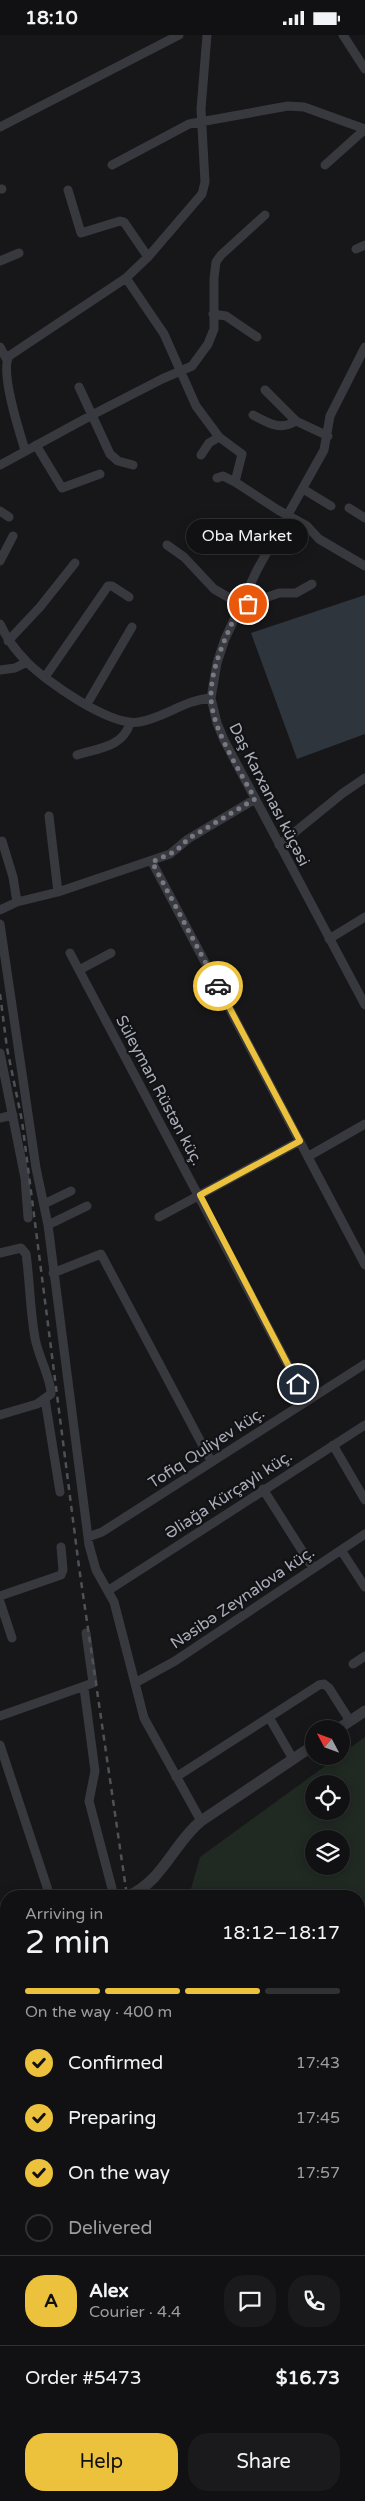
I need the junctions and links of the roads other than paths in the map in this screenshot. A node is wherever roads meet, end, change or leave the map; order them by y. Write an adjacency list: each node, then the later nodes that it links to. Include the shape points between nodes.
1 (179, 35): 6 (street)
2 (207, 35): 5 (street)
3 (344, 35): 4 (street)
4 (365, 69)
5 (201, 122): 7 (street, via 298,106); 8 (street, via 179,128); 15 (street, via 206,182 202,194)
6 (0, 127)
7 (364, 130): 9 (street)
8 (112, 165)
9 (324, 165)
10 (68, 190): 15 (street, via 79,231 85,233 124,222)
11 (265, 215): 18 (street, via 216,262)
12 (365, 245): 13 (street)
13 (356, 249)
14 (19, 253): 16 (street)
15 (148, 257): 17 (street)
16 (0, 261)
17 (126, 278): 22 (street, via 38,335); 23 (street, via 164,334)
18 (214, 314): 19 (street, via 226,316); 23 (street, via 214,329 208,344 192,366)
19 (257, 337)
20 (0, 347): 22 (street)
21 (365, 347): 29 (street, Daş Karxanası küçəsi, via 336,402 328,424)
22 (7, 360): 32 (street, via 8,382)
23 (180, 371): 26 (street); 30 (street, via 196,406)
24 (79, 387): 26 (street)
25 (265, 390): 28 (street)
26 (92, 415): 31 (street); 35 (street, via 110,454 118,461)
27 (253, 415): 28 (street, via 279,427)
28 (296, 421): 29 (street)
29 (328, 436): 39 (street, Daş Karxanası küçəsi)
30 (219, 437): 33 (street, via 209,443); 38 (street, via 242,454)
31 (36, 445): 32 (street); 36 (street, via 62,487)
32 (25, 450): 34 (street)
33 (201, 455)
34 (0, 465)
35 (133, 465)
36 (100, 473)
37 (217, 478): 38 (street, via 222,476)
38 (235, 482): 43 (street)
39 (303, 489): 40 (street); 43 (street, Daş Karxanası küçəsi)
40 (331, 506)
41 (349, 508): 45 (street)
42 (0, 511): 44 (street)
43 (288, 515): 50 (street, via 308,526 319,539); 53 (street, Daş Karxanası küçəsi)
44 (9, 517)
45 (365, 518)
46 (14, 536): 48 (street)
47 (167, 545): 53 (street, via 184,557 214,589)
48 (0, 561)
49 (75, 563): 56 (street)
50 (365, 565)
51 (312, 585): 53 (street, via 296,593 279,593)
52 (129, 597): 59 (street, via 108,586)
53 (240, 605): 60 (street, Daş Karxanası küçəsi, via 217,663)
54 (0, 624): 56 (street)
55 (132, 627): 61 (street)
56 (8, 641): 57 (street)
57 (27, 662): 58 (street); 59 (street)
58 (0, 670)
59 (46, 677): 61 (street)
60 (211, 698): 62 (street, via 190,701 146,720); 65 (street, Daş Karxanası küçəsi, via 224,740)
61 (87, 704): 62 (street)
62 (130, 723): 63 (street, via 127,734 120,740)
63 (77, 755)
64 (365, 779): 68 (street)
65 (255, 799): 68 (street, Daş Karxanası küçəsi); 69 (street, via 188,839 176,851)
66 (49, 816): 70 (street)
67 (2, 841): 71 (street)
68 (279, 845): 75 (street, Daş Karxanası küçəsi)
69 (152, 862): 70 (street); 85 (street)
70 (58, 892): 71 (street)
71 (17, 902): 72 (street)
72 (0, 910)
73 (365, 917): 75 (street)
74 (0, 925): 89 (street)
75 (329, 939): 79 (street, Daş Karxanası küçəsi)
76 (70, 953): 78 (street, Süleyman Rüstən küç.)
77 (111, 953): 78 (street)
78 (79, 970): 88 (street, Süleyman Rüstən küç.)
79 (361, 989): 80 (street, Daş Karxanası küçəsi)
80 (365, 1005)
81 (0, 1053): 82 (street)
82 (13, 1115): 83 (street); 92 (street, via 25,1178)
83 (0, 1118)
84 (365, 1124): 86 (street)
85 (300, 1141): 86 (street); 88 (street)
86 (309, 1156): 95 (street)
87 (70, 1191): 89 (street)
88 (200, 1195): 91 (street); 99 (street, Süleyman Rüstən küç.)
89 (44, 1204): 93 (street)
90 (87, 1206): 93 (street)
91 (159, 1217)
92 (28, 1218)
93 (48, 1225): 96 (street)
94 (0, 1253): 98 (street, via 21,1248 26,1254 35,1337 51,1388 51,1394)
95 (365, 1265)
96 (53, 1273): 103 (street, via 101,1255); 108 (street)
97 (365, 1364): 99 (street, Tofiq Quliyev küç.)
98 (45, 1399): 100 (street); 105 (street)
99 (307, 1401): 103 (street, Tofiq Quliyev küç.)
100 (0, 1415)
101 (365, 1425): 102 (street, Əliağa Kürçaylı küç.)
102 (333, 1445): 104 (street, Əliağa Kürçaylı küç.); 106 (street)
103 (211, 1461): 108 (street, Tofiq Quliyev küç., via 102,1532)
104 (263, 1489): 111 (street); 113 (street, Əliağa Kürçaylı küç.)
105 (60, 1492)
106 (365, 1500)
107 (365, 1534): 110 (street, Nəsibə Zeynalova küç.)
108 (88, 1537): 113 (street, via 92,1560)
109 (61, 1547): 114 (street, via 64,1570 61,1575)
110 (341, 1550): 111 (street, Nəsibə Zeynalova küç.); 112 (street)
111 (313, 1568): 120 (street, Nəsibə Zeynalova küç., via 175,1661)
112 (365, 1587)
113 (109, 1590): 120 (street)
114 (0, 1596)
115 (0, 1602): 117 (street)
116 (86, 1633): 121 (street, via 93,1683)
117 (12, 1639)
118 (365, 1656): 119 (street)
119 (353, 1664)
120 (135, 1683): 130 (street, via 148,1727)
121 (84, 1688): 123 (street); 133 (street, via 95,1771 90,1806)
122 (365, 1711): 126 (street)
123 (0, 1716)
124 (270, 1719): 125 (street, via 324,1684); 129 (street); 130 (street)
125 (349, 1720)
126 (350, 1721)
127 (0, 1745): 132 (street)
128 (305, 1751): 129 (street)
129 (293, 1759): 131 (street)
130 (176, 1777): 131 (street)
131 (201, 1821): 134 (street, via 187,1833 154,1880)
132 (48, 1890)
133 (112, 1890)
134 (141, 1890)

